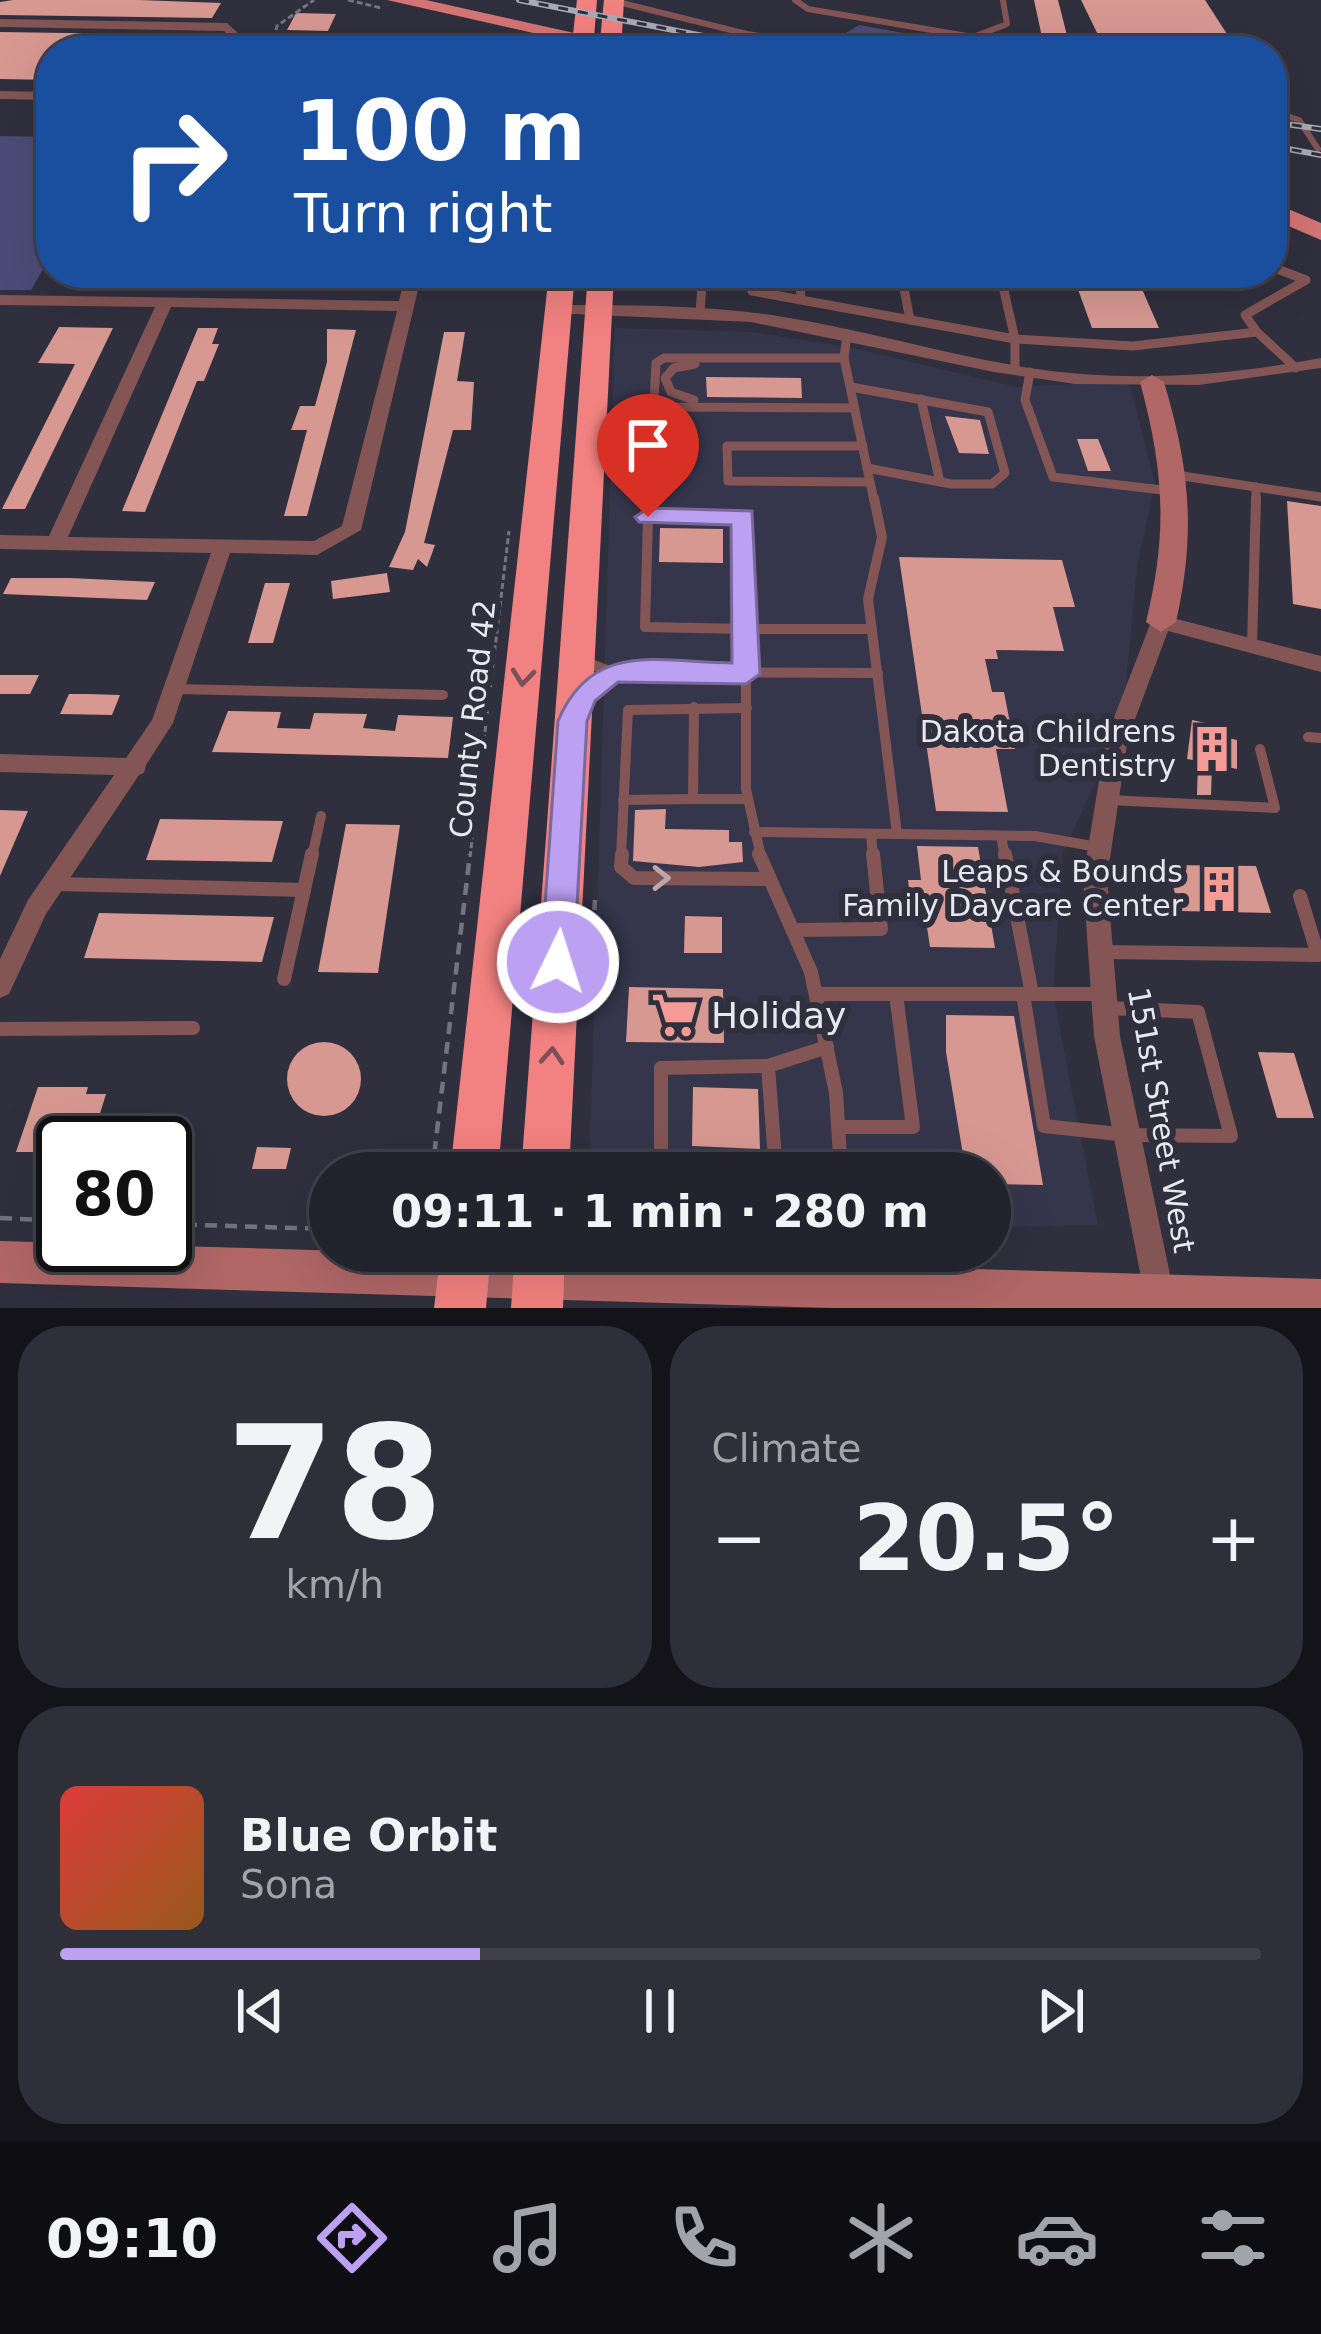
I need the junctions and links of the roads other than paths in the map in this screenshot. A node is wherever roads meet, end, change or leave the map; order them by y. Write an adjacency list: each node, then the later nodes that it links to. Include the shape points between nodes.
1 (397, 0): 8 (main road)
2 (587, 0): 9 (highway)
3 (795, 0): 12 (lane, via 808,9)
4 (1003, 0): 13 (lane, via 1007,24)
5 (614, 1): 10 (highway); 11 (lane)
6 (0, 23): 7 (street, via 232,29)
7 (233, 36)
8 (548, 36)
9 (583, 36)
10 (611, 36)
11 (761, 36)
12 (967, 36)
13 (976, 36)
14 (0, 95): 15 (street)
15 (36, 96)
16 (1287, 115): 17 (lane, via 1299,119)
17 (1318, 149)
18 (1287, 217): 19 (main road)
19 (1321, 232)
20 (1287, 273): 37 (lane, via 1306,280 1245,315)
21 (410, 288): 32 (street)
22 (561, 288): 33 (highway, County Road 42)
23 (601, 288): 34 (highway)
24 (702, 288): 35 (lane)
25 (752, 288): 29 (lane)
26 (800, 288): 29 (lane)
27 (905, 288): 36 (lane)
28 (1003, 288): 39 (lane)
29 (801, 299): 36 (lane)
30 (0, 300): 31 (street)
31 (165, 302): 32 (street); 59 (street)
32 (406, 306): 60 (street, via 351,530 317,548)
33 (559, 310): 34 (street); 47 (highway, County Road 42)
34 (600, 310): 35 (street); 65 (highway)
35 (700, 313): 38 (street)
36 (910, 320): 39 (lane)
37 (1257, 332): 39 (lane, via 1133,346); 43 (lane)
38 (847, 334): 41 (lane); 44 (street)
39 (1015, 339): 44 (lane)
40 (811, 358): 41 (lane); 49 (lane, via 699,363 664,378 685,400); 49 (lane, via 664,358 656,363 654,399 670,407)
41 (844, 358): 46 (lane)
42 (1321, 363): 43 (street)
43 (1296, 368): 45 (street)
44 (1023, 371): 45 (street); 55 (lane, via 1025,400 1053,476 1068,483)
45 (1152, 382): 55 (street, 151st Street West)
46 (850, 387): 48 (lane); 50 (lane)
47 (550, 397): 65 (highway, via 539,613); 106 (highway, County Road 42, one-way to 106)
48 (920, 399): 54 (lane); 54 (lane, via 988,412 1005,473 992,484)
49 (819, 408): 50 (lane)
50 (854, 408): 51 (lane)
51 (863, 446): 52 (lane); 53 (lane, via 727,446 728,482)
52 (868, 468): 53 (lane); 54 (lane)
53 (870, 482): 62 (lane, via 882,537 868,599)
54 (940, 482)
55 (1178, 483): 56 (lane); 61 (street, 151st Street West, via 1177,560)
56 (1256, 487): 57 (lane); 64 (lane)
57 (1321, 497)
58 (0, 542): 59 (street)
59 (56, 543): 60 (street)
60 (223, 546): 70 (street)
61 (1161, 622): 64 (street); 81 (street, 151st Street West, via 1117,738)
62 (872, 628): 63 (lane); 68 (lane)
63 (746, 629): 63 (lane, via 645,627 648,517 743,517); 69 (lane)
64 (1252, 646): 66 (street)
65 (576, 659): 67 (lane); 74 (highway)
66 (1321, 664)
67 (612, 672): 69 (lane); 74 (lane, via 583,694)
68 (878, 673): 69 (lane); 85 (lane)
69 (746, 674): 73 (lane)
70 (178, 688): 71 (lane); 77 (street)
71 (443, 695)
72 (694, 707): 73 (lane); 78 (lane); 79 (lane, via 628,710)
73 (747, 708): 80 (lane)
74 (572, 721): 107 (highway, one-way to 74)
75 (1260, 749): 81 (lane, via 1275,808)
76 (0, 763): 77 (street)
77 (136, 767): 89 (street)
78 (692, 799): 79 (lane); 80 (lane)
79 (623, 800): 88 (lane, one-way to 88, via 621,867 634,878)
80 (748, 800): 83 (lane)
81 (1108, 800): 87 (street, 151st Street West)
82 (320, 816): 90 (lane)
83 (754, 832): 84 (lane); 88 (lane)
84 (871, 834): 85 (lane); 92 (lane, via 880,929)
85 (897, 834): 86 (lane)
86 (1001, 836): 87 (lane); 98 (lane)
87 (1100, 847): 93 (street, 151st Street West)
88 (770, 879): 92 (lane)
89 (51, 884): 90 (lane); 95 (street)
90 (304, 890): 94 (lane)
91 (1300, 896): 93 (lane, via 1318,955)
92 (793, 930): 96 (lane)
93 (1101, 952): 99 (street, 151st Street West)
94 (284, 980)
95 (0, 986)
96 (816, 994): 97 (lane); 102 (lane)
97 (896, 994): 98 (lane); 104 (lane, via 913,1127)
98 (1027, 994): 99 (lane); 105 (lane, via 1044,1126)
99 (1104, 1001): 105 (street, 151st Street West); 105 (lane, via 1198,1012 1231,1136)
100 (193, 1028): 101 (lane)
101 (0, 1029)
102 (826, 1046): 103 (lane); 104 (lane)
103 (768, 1066): 108 (lane, via 661,1068); 109 (lane)
104 (838, 1126): 110 (lane)
105 (1126, 1135): 116 (street, 151st Street West)
106 (476, 1152)
107 (546, 1152)
108 (662, 1152)
109 (774, 1152)
110 (840, 1152)
111 (0, 1262): 112 (street)
112 (463, 1279): 113 (street)
113 (538, 1279): 114 (street)
114 (846, 1282): 116 (street)
115 (1321, 1301): 116 (street)
116 (1160, 1302)

